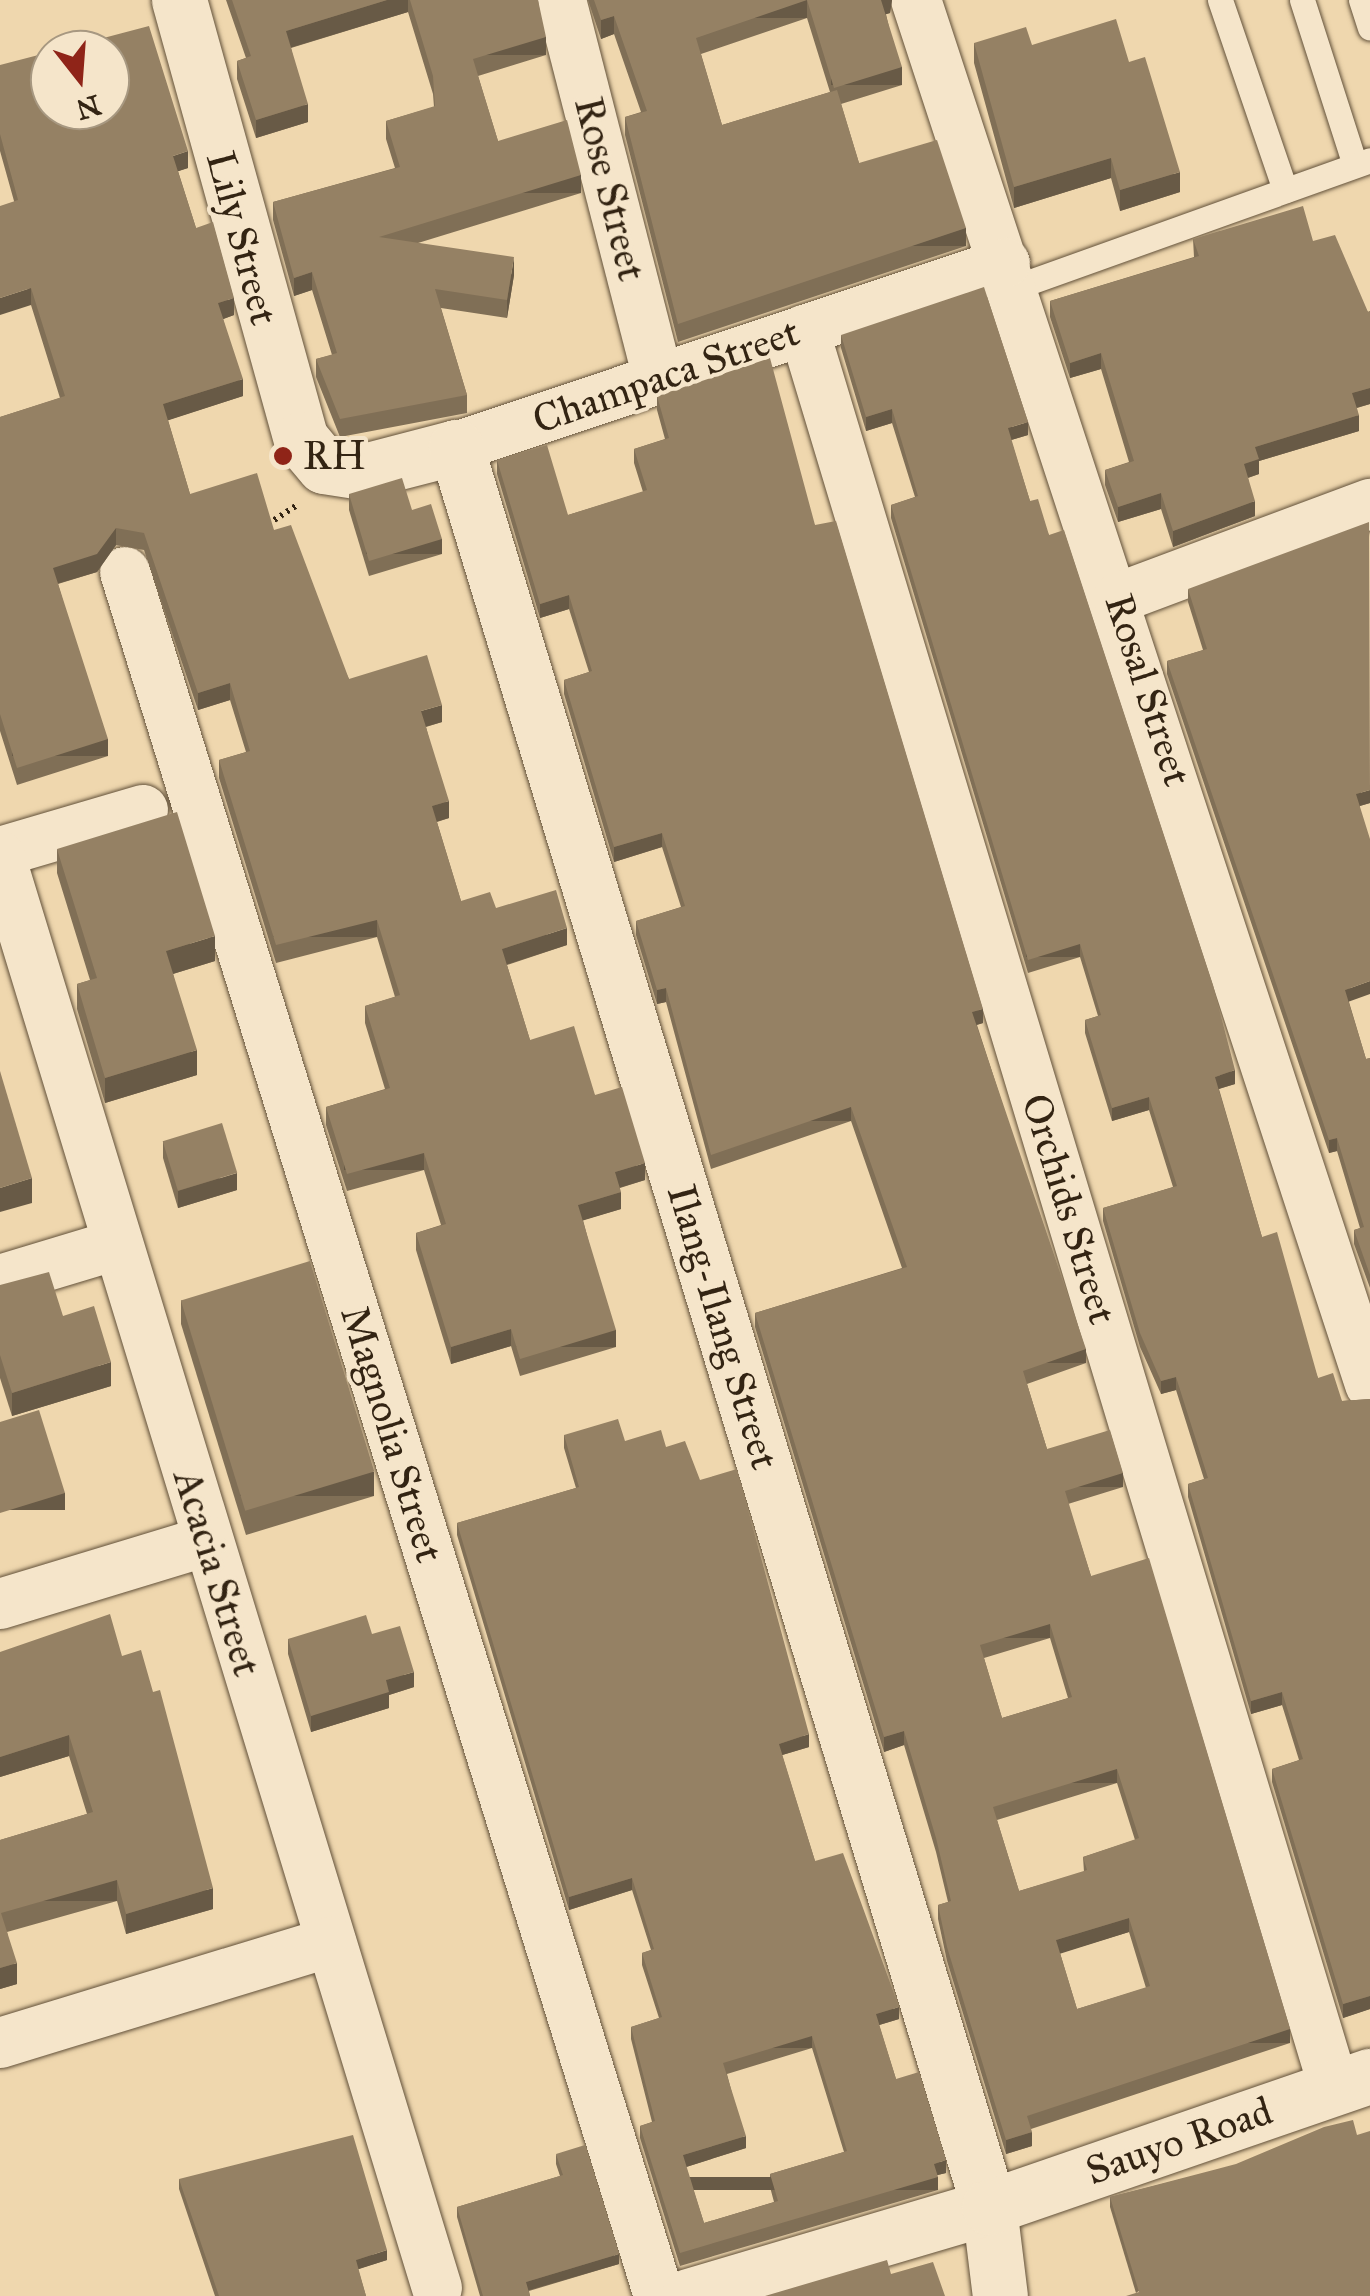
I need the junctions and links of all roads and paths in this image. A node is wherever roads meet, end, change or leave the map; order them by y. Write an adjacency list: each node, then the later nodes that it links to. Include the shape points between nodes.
1 (179, 0): 14 (street, Lily Street, via 286,404)
2 (561, 0): 12 (street, Rose Street)
3 (916, 0): 10 (street, Rosal Street)
4 (1220, 0): 9 (lane)
5 (1302, 0): 8 (lane)
6 (1360, 0): 7 (lane)
7 (1370, 28)
8 (1363, 162): 9 (lane, Champaca Street)
9 (1285, 190): 10 (lane, Champaca Street)
10 (1009, 276): 11 (street, Champaca Street); 18 (street, Rosal Street)
11 (804, 330): 12 (street, Champaca Street); 28 (street, Orchids Street)
12 (658, 379): 13 (street, Champaca Street)
13 (456, 447): 14 (street, Champaca Street, via 379,470); 29 (street, Ilang-Ilang Street)
14 (324, 466): 16 (path, via 308,496)
15 (1370, 504): 18 (street)
16 (258, 529)
17 (125, 572): 31 (street, Magnolia Street)
18 (1118, 598): 23 (street, Rosal Street)
19 (142, 810): 20 (street)
20 (0, 854): 21 (street, Acacia Street)
21 (116, 1246): 22 (street); 24 (street, Acacia Street)
22 (0, 1280)
23 (1370, 1384)
24 (208, 1541): 25 (street); 26 (street, Acacia Street)
25 (0, 1604)
26 (331, 1942): 27 (street); 30 (street, Acacia Street)
27 (0, 2043)
28 (1352, 2082): 29 (street, Sauyo Road)
29 (989, 2208): 32 (street, Sauyo Road); 33 (street, Ilang-Ilang Street)
30 (437, 2288)
31 (659, 2296)
32 (688, 2296)
33 (1000, 2296)

